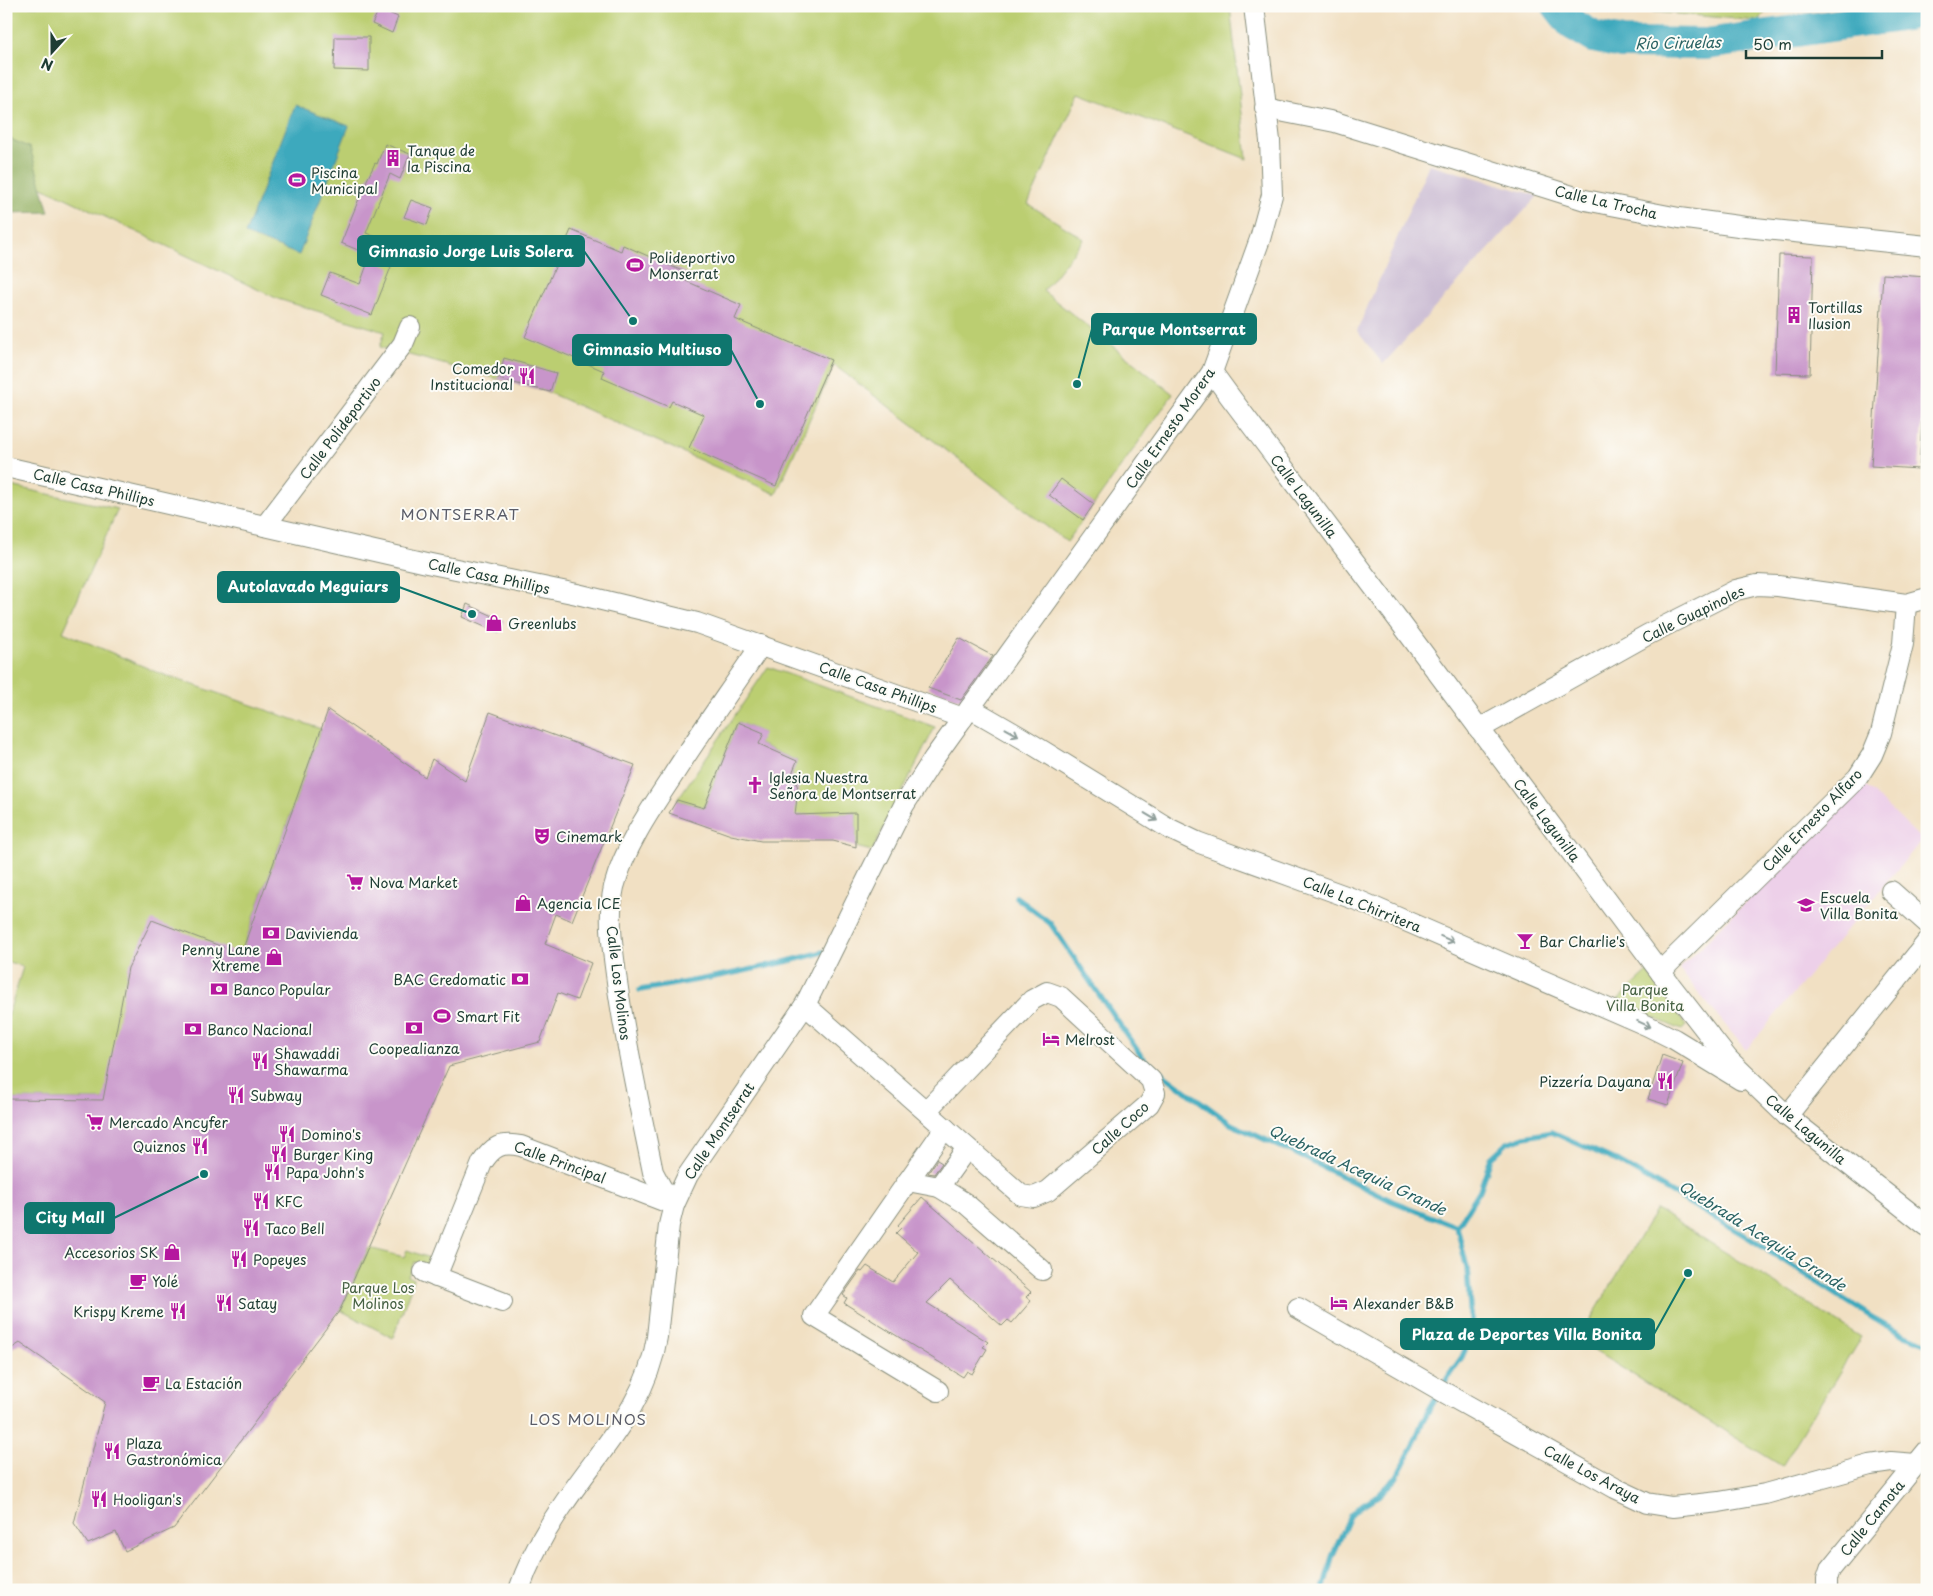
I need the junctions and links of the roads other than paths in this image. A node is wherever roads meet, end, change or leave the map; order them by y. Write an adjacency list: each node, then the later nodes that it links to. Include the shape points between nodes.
1 (1254, 6): 2 (street, Calle Ernesto Morera)
2 (1265, 108): 3 (street, Calle La Trocha, via 1335,122 1584,200 1727,225); 5 (street, Calle Ernesto Morera, via 1272,195 1260,239)
3 (1927, 246)
4 (410, 327): 7 (street, Calle Polideportivo, via 403,344)
5 (1212, 372): 11 (street, Calle Ernesto Morera); 12 (street, Calle Lagunilla)
6 (6, 467): 7 (street, Calle Casa Phillips)
7 (265, 526): 10 (street, Calle Casa Phillips, via 697,623)
8 (1927, 598): 9 (street, Calle Guapinoles)
9 (1906, 604): 12 (street, Calle Guapinoles, via 1778,586 1757,585 1736,590 1647,635); 16 (street, Calle Ernesto Alfaro, via 1903,644 1881,732 1858,777)
10 (761, 644): 11 (street, Calle Casa Phillips); 25 (street, Calle Los Molinos, via 651,809 620,869 611,905 614,954 629,1056 653,1172)
11 (966, 713): 17 (street, Calle Montserrat, via 904,805); 18 (street, Calle La Chirritera, one-way to 18, via 1022,738 1170,829 1197,842 1362,902 1648,1026)
12 (1479, 729): 16 (street, Calle Lagunilla)
13 (1891, 890): 14 (street)
14 (1927, 923)
15 (1927, 942): 20 (street)
16 (1662, 973): 18 (street, Calle Lagunilla, via 1728,1059)
17 (805, 1005): 19 (street, Calle Coco); 25 (street, Calle Montserrat, via 688,1175)
18 (1760, 1090): 20 (street, Calle Lagunilla)
19 (926, 1111): 21 (street, Calle Coco); 22 (street, Calle Coco, via 1032,1000 1048,992 1060,997 1151,1080 1155,1093 1149,1104 1048,1191 1034,1197 1021,1195)
20 (1787, 1116): 26 (street, Calle Lagunilla)
21 (945, 1128): 22 (street, Calle Coco); 23 (street)
22 (967, 1148): 24 (street)
23 (908, 1181): 24 (street); 30 (street, via 814,1316)
24 (938, 1188): 27 (street, via 965,1203)
25 (674, 1205): 28 (street, Calle Principal, via 521,1146 508,1144 495,1148 482,1163 430,1274); 32 (street, Calle Montserrat, via 665,1246 655,1354 646,1380 625,1421 546,1531)
26 (1927, 1226)
27 (1042, 1270)
28 (502, 1302)
29 (1298, 1308): 31 (street, Calle Los Araya, via 1615,1488 1647,1503 1672,1507 1719,1502 1765,1494 1870,1465)
30 (938, 1391)
31 (1921, 1457): 33 (street, Calle Camota, via 1830,1570)
32 (519, 1590)
33 (1827, 1590)

